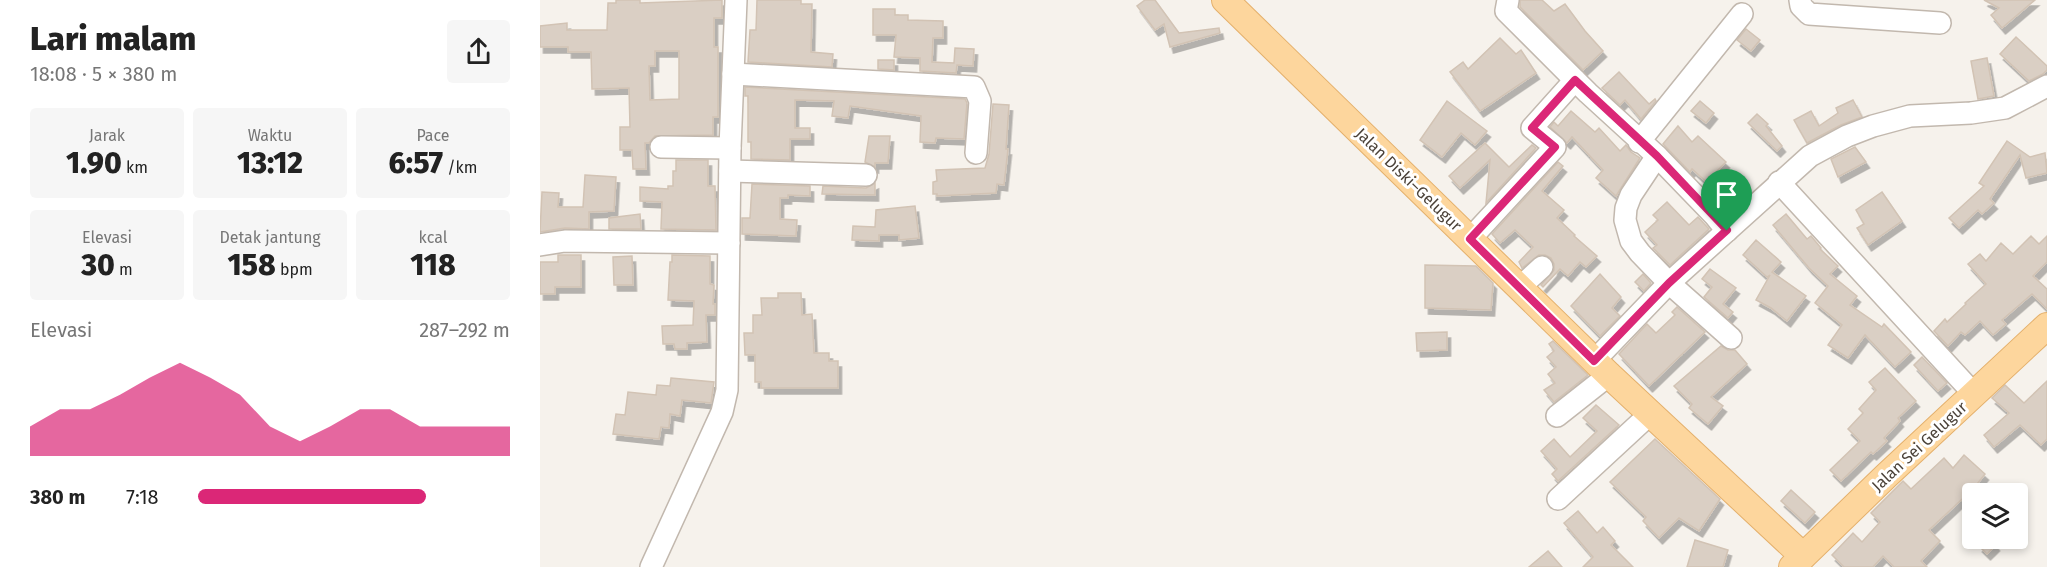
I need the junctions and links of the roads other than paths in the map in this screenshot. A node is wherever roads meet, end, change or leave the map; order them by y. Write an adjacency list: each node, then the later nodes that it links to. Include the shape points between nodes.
1 (736, 0): 8 (street)
2 (1225, 0): 20 (main road, Jalan Diski–Gelugur)
3 (1800, 0): 5 (street, via 1809,14)
4 (1507, 6): 9 (street)
5 (1870, 9): 7 (street)
6 (1742, 14): 11 (street)
7 (1940, 23)
8 (733, 74): 13 (street); 14 (street, via 974,87 980,101)
9 (1575, 80): 11 (street); 20 (street, via 1532,128 1555,147)
10 (2047, 86): 18 (street, via 2005,108 1910,116 1873,126 1810,156)
11 (1640, 142): 15 (street)
12 (661, 147): 13 (street)
13 (730, 148): 16 (street)
14 (976, 153)
15 (1657, 156): 19 (street); 24 (street, via 1632,195 1625,220 1631,241)
16 (730, 171): 17 (street); 21 (street)
17 (866, 175)
18 (1779, 182): 19 (street); 29 (street)
19 (1727, 231): 24 (street)
20 (1470, 239): 25 (main road, Jalan Diski–Gelugur)
21 (729, 243): 22 (street, via 565,241); 34 (street, via 727,390 722,412)
22 (540, 245)
23 (1542, 267): 25 (street)
24 (1669, 283): 27 (street); 28 (street)
25 (1519, 288): 28 (main road, Jalan Diski–Gelugur)
26 (2047, 326): 29 (main road, Jalan Sei Gelugur)
27 (1731, 338)
28 (1602, 368): 30 (main road, Jalan Diski–Gelugur); 31 (street)
29 (1974, 394): 33 (main road, Jalan Sei Gelugur)
30 (1650, 414): 32 (street); 33 (main road, Jalan Diski–Gelugur)
31 (1557, 416)
32 (1558, 499)
33 (1801, 563)
34 (651, 567)

